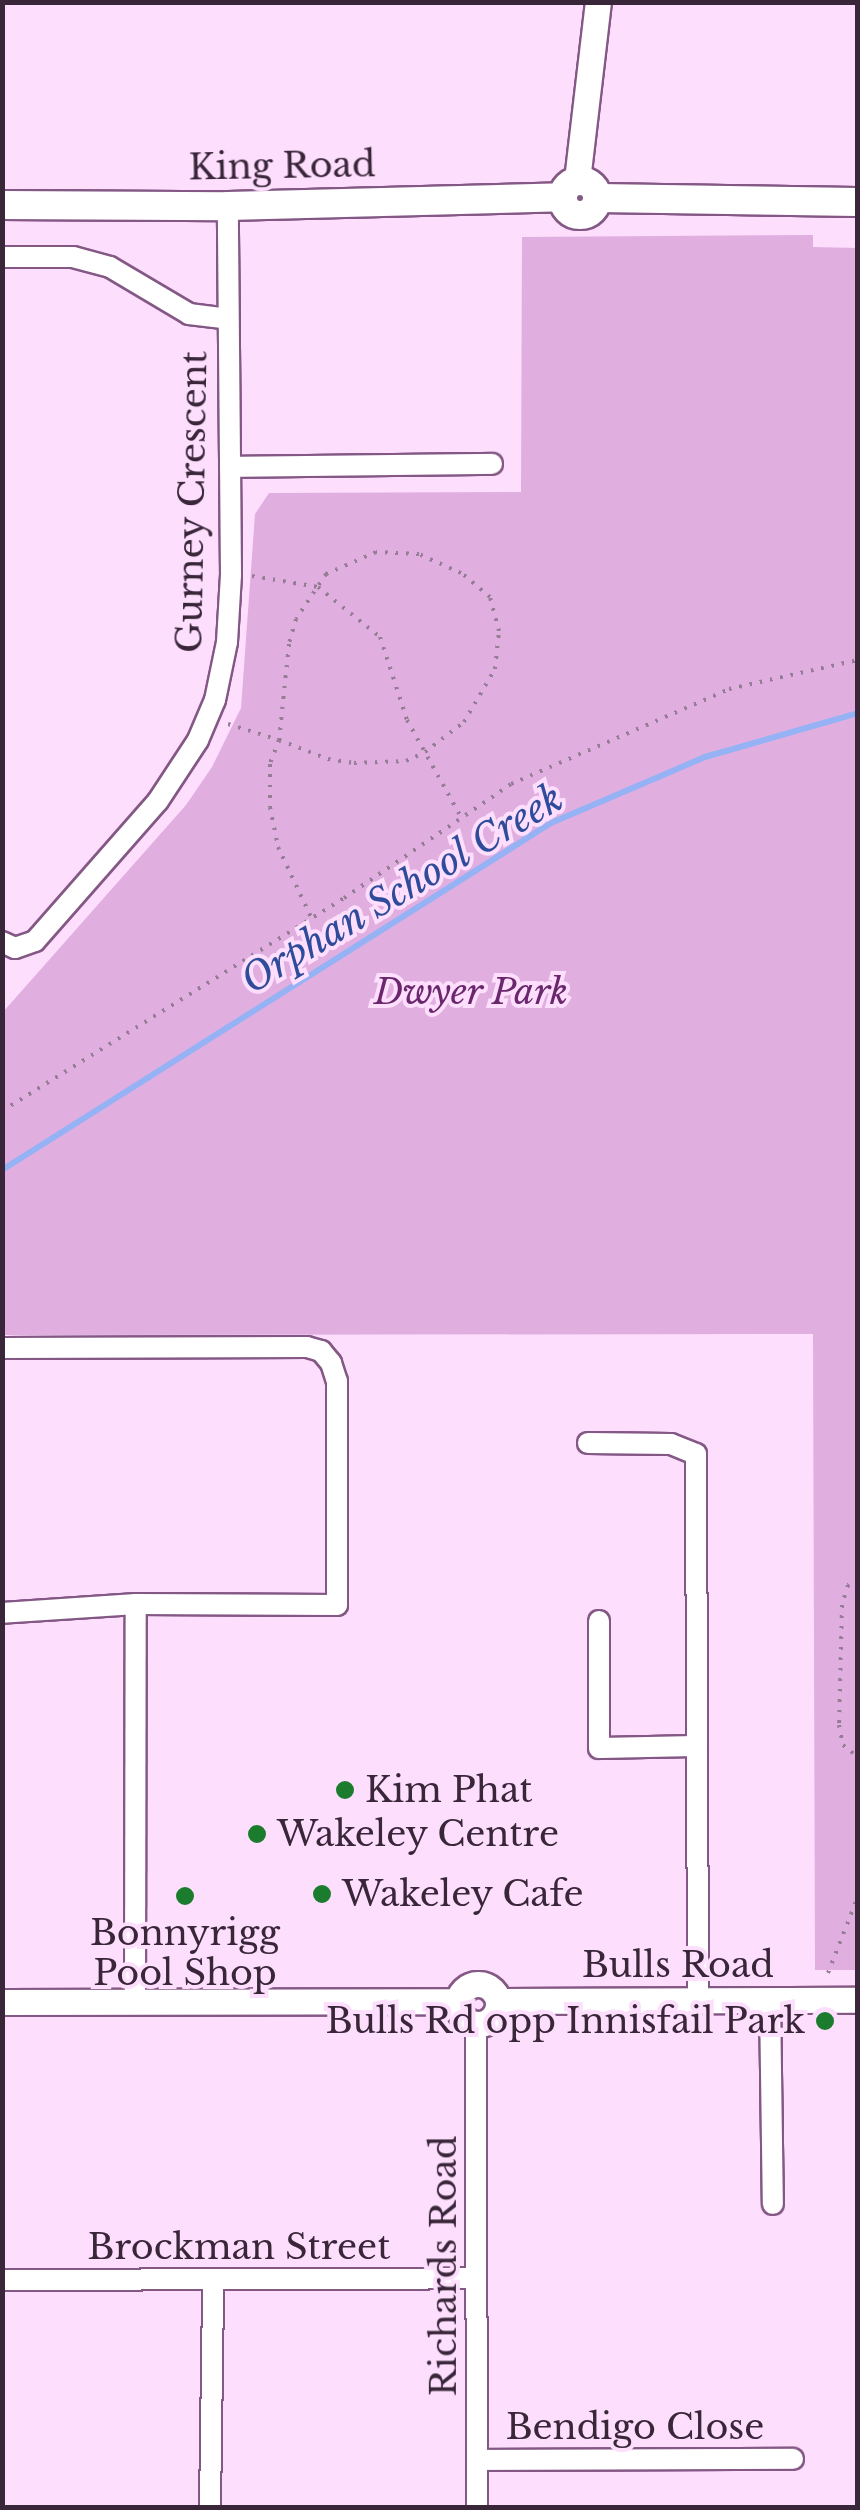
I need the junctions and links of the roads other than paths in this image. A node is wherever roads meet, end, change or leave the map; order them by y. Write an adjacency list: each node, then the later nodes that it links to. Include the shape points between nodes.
1 (598, 2): 2 (street)
2 (579, 192): 3 (main road, King Road); 5 (main road, King Road)
3 (858, 202)
4 (2, 205): 5 (main road, King Road)
5 (228, 206): 7 (street, Gurney Crescent)
6 (2, 258): 7 (street, via 73,258 110,267 189,314)
7 (227, 320): 9 (street, Gurney Crescent)
8 (492, 464): 9 (street)
9 (230, 467): 10 (street, Gurney Crescent, via 227,642 209,718 169,788 34,941 15,948)
10 (2, 942)
11 (2, 1348): 13 (street, via 307,1348 328,1357 337,1382 337,1605)
12 (588, 1443): 16 (street, via 671,1444 696,1454)
13 (136, 1604): 14 (street); 19 (street)
14 (2, 1613)
15 (599, 1621): 16 (street, via 600,1748)
16 (697, 1746): 21 (street)
17 (770, 2000): 18 (street, Bulls Road); 21 (street, Bulls Road); 25 (street)
18 (858, 2000)
19 (135, 2001): 20 (street); 22 (street)
20 (458, 2001): 23 (street, via 469,1986 481,1984); 24 (street, via 464,2019)
21 (698, 2001): 23 (street, Bulls Road)
22 (2, 2002)
23 (498, 2002): 24 (street, via 492,2018)
24 (476, 2024): 26 (street, Richards Road)
25 (772, 2204)
26 (476, 2278): 27 (street, Brockman Street); 30 (street, Richards Road)
27 (213, 2279): 28 (street, Brockman Street); 31 (street)
28 (2, 2280)
29 (793, 2459): 30 (street, Bendigo Close)
30 (477, 2460): 32 (street, Richards Road)
31 (210, 2508)
32 (477, 2508)

